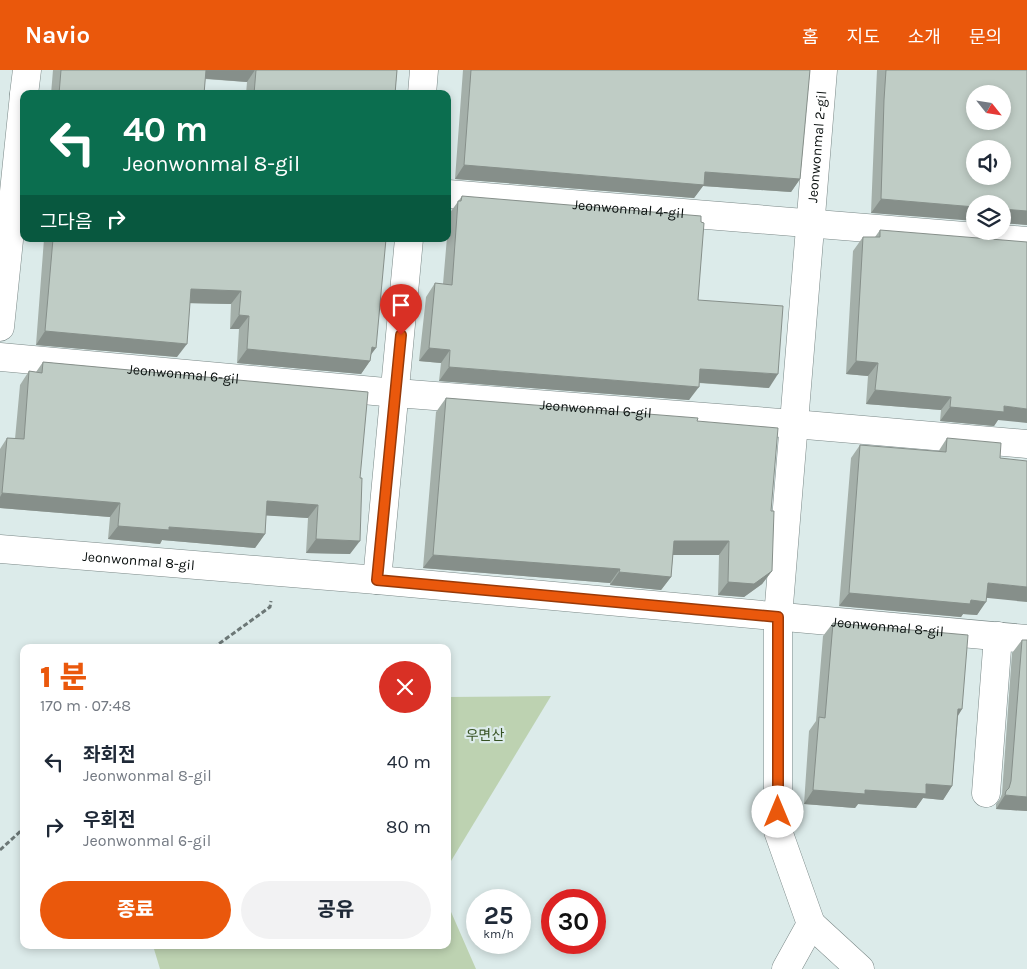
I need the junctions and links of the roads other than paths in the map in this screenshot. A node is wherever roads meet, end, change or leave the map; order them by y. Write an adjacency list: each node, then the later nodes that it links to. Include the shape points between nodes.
1 (26, 70): 4 (street)
2 (424, 70): 5 (street)
3 (823, 70): 8 (street, Jeonwonmal 2-gil)
4 (24, 90)
5 (422, 90)
6 (20, 157): 11 (street)
7 (451, 194): 8 (street, Jeonwonmal 4-gil)
8 (811, 224): 9 (street, Jeonwonmal 4-gil); 14 (street)
9 (1027, 241)
10 (409, 242): 13 (street)
11 (0, 327)
12 (0, 356): 13 (street, Jeonwonmal 6-gil)
13 (396, 393): 14 (street, Jeonwonmal 6-gil); 17 (street)
14 (794, 424): 15 (street, Jeonwonmal 6-gil); 18 (street)
15 (1027, 444)
16 (0, 549): 17 (street, Jeonwonmal 8-gil)
17 (377, 580): 18 (street, Jeonwonmal 8-gil)
18 (778, 617): 19 (street, Jeonwonmal 8-gil); 22 (street, via 778,831)
19 (998, 636): 20 (street, Jeonwonmal 8-gil); 21 (street)
20 (1027, 639)
21 (986, 793)
22 (811, 924): 23 (street); 24 (street)
23 (786, 969)
24 (860, 969)

